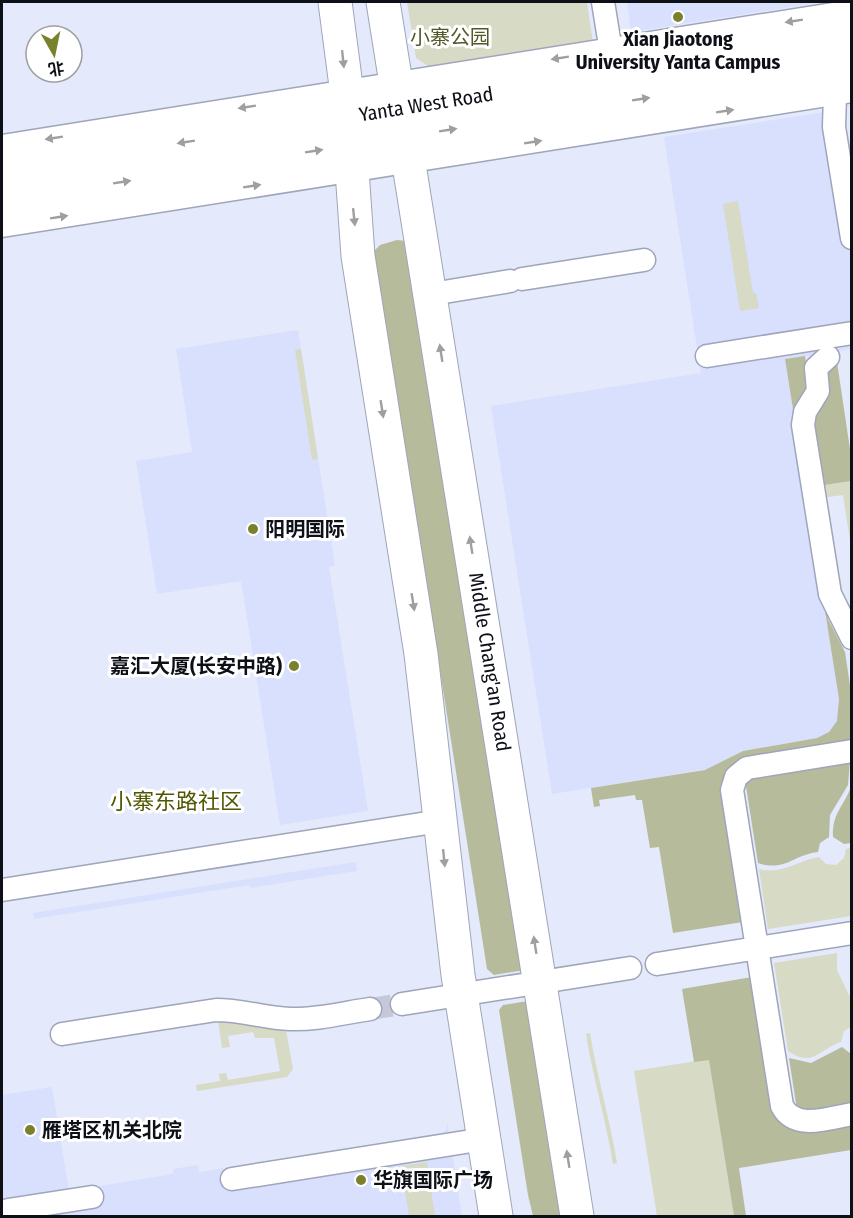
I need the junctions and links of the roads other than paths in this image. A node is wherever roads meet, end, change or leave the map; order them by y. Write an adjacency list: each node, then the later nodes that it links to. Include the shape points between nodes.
1 (335, 2): 10 (main road, one-way to 10)
2 (383, 2): 9 (main road, Middle Chang'an Road)
3 (603, 2): 6 (street)
4 (852, 11): 6 (street, one-way to 6)
5 (852, 36): 6 (main road, Yanta West Road)
6 (612, 62): 9 (main road, Yanta West Road, one-way to 9)
7 (852, 66): 9 (main road, Yanta West Road, one-way to 7)
8 (844, 93): 9 (street, one-way to 8); 15 (street, via 834,127)
9 (403, 122): 10 (main road, Yanta West Road); 10 (street); 17 (main road, Middle Chang'an Road)
10 (348, 131): 11 (street, one-way to 11); 12 (main road, Yanta West Road, one-way to 12); 13 (main road, Yanta West Road, one-way to 10); 14 (street, one-way to 10); 23 (main road, one-way to 23, via 358,256 421,654)
11 (2, 146)
12 (2, 171)
13 (2, 201)
14 (2, 226)
15 (852, 238)
16 (644, 260): 17 (street)
17 (432, 294): 29 (main road, Middle Chang'an Road, one-way to 17)
18 (852, 333): 19 (street)
19 (707, 356)
20 (828, 357): 21 (street, via 816,368 818,391 802,422 830,594)
21 (849, 629)
22 (852, 752): 26 (street, via 747,768 734,780 732,794)
23 (440, 821): 24 (street); 30 (main road, one-way to 30)
24 (2, 890)
25 (852, 933): 26 (street)
26 (756, 948): 27 (street); 34 (street, via 784,1110 790,1117 803,1121)
27 (657, 964)
28 (630, 968): 29 (street)
29 (541, 982): 30 (street); 40 (main road, Middle Chang'an Road, one-way to 29)
30 (461, 995): 31 (street); 35 (main road)
31 (402, 1004)
32 (369, 1009): 33 (street, via 309,1019 216,1010)
33 (62, 1034)
34 (852, 1114)
35 (484, 1139): 36 (street); 38 (main road)
36 (232, 1179)
37 (92, 1197): 39 (street, via 8,1210)
38 (496, 1209)
39 (2, 1216)
40 (577, 1216)

